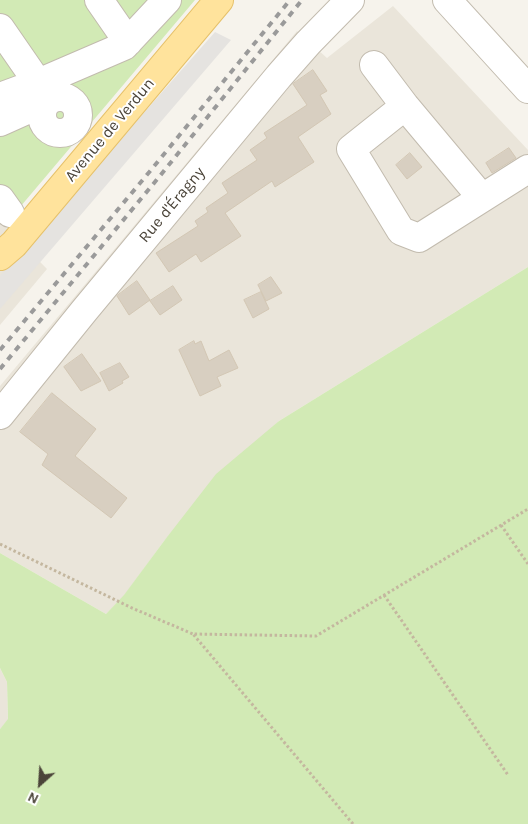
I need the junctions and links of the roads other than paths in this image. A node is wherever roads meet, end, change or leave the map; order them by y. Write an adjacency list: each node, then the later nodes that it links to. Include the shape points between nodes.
1 (99, 0): 7 (street)
2 (350, 0): 18 (street, Rue d'Éragny, via 279,76)
3 (447, 0): 9 (street)
4 (165, 1): 7 (street)
5 (219, 1): 14 (main road, Avenue de Verdun)
6 (0, 28): 10 (street)
7 (128, 42): 10 (street)
8 (374, 65): 12 (street)
9 (528, 89)
10 (40, 94): 11 (street); 13 (street, via 29,109); 14 (street, via 41,121 51,132 66,133 71,128)
11 (0, 97)
12 (405, 106): 16 (street); 16 (street, via 351,149 402,231 419,238)
13 (0, 122)
14 (96, 147): 17 (main road, Avenue de Verdun, via 14,244)
15 (528, 169): 16 (street)
16 (482, 198)
17 (0, 256)
18 (0, 415)

